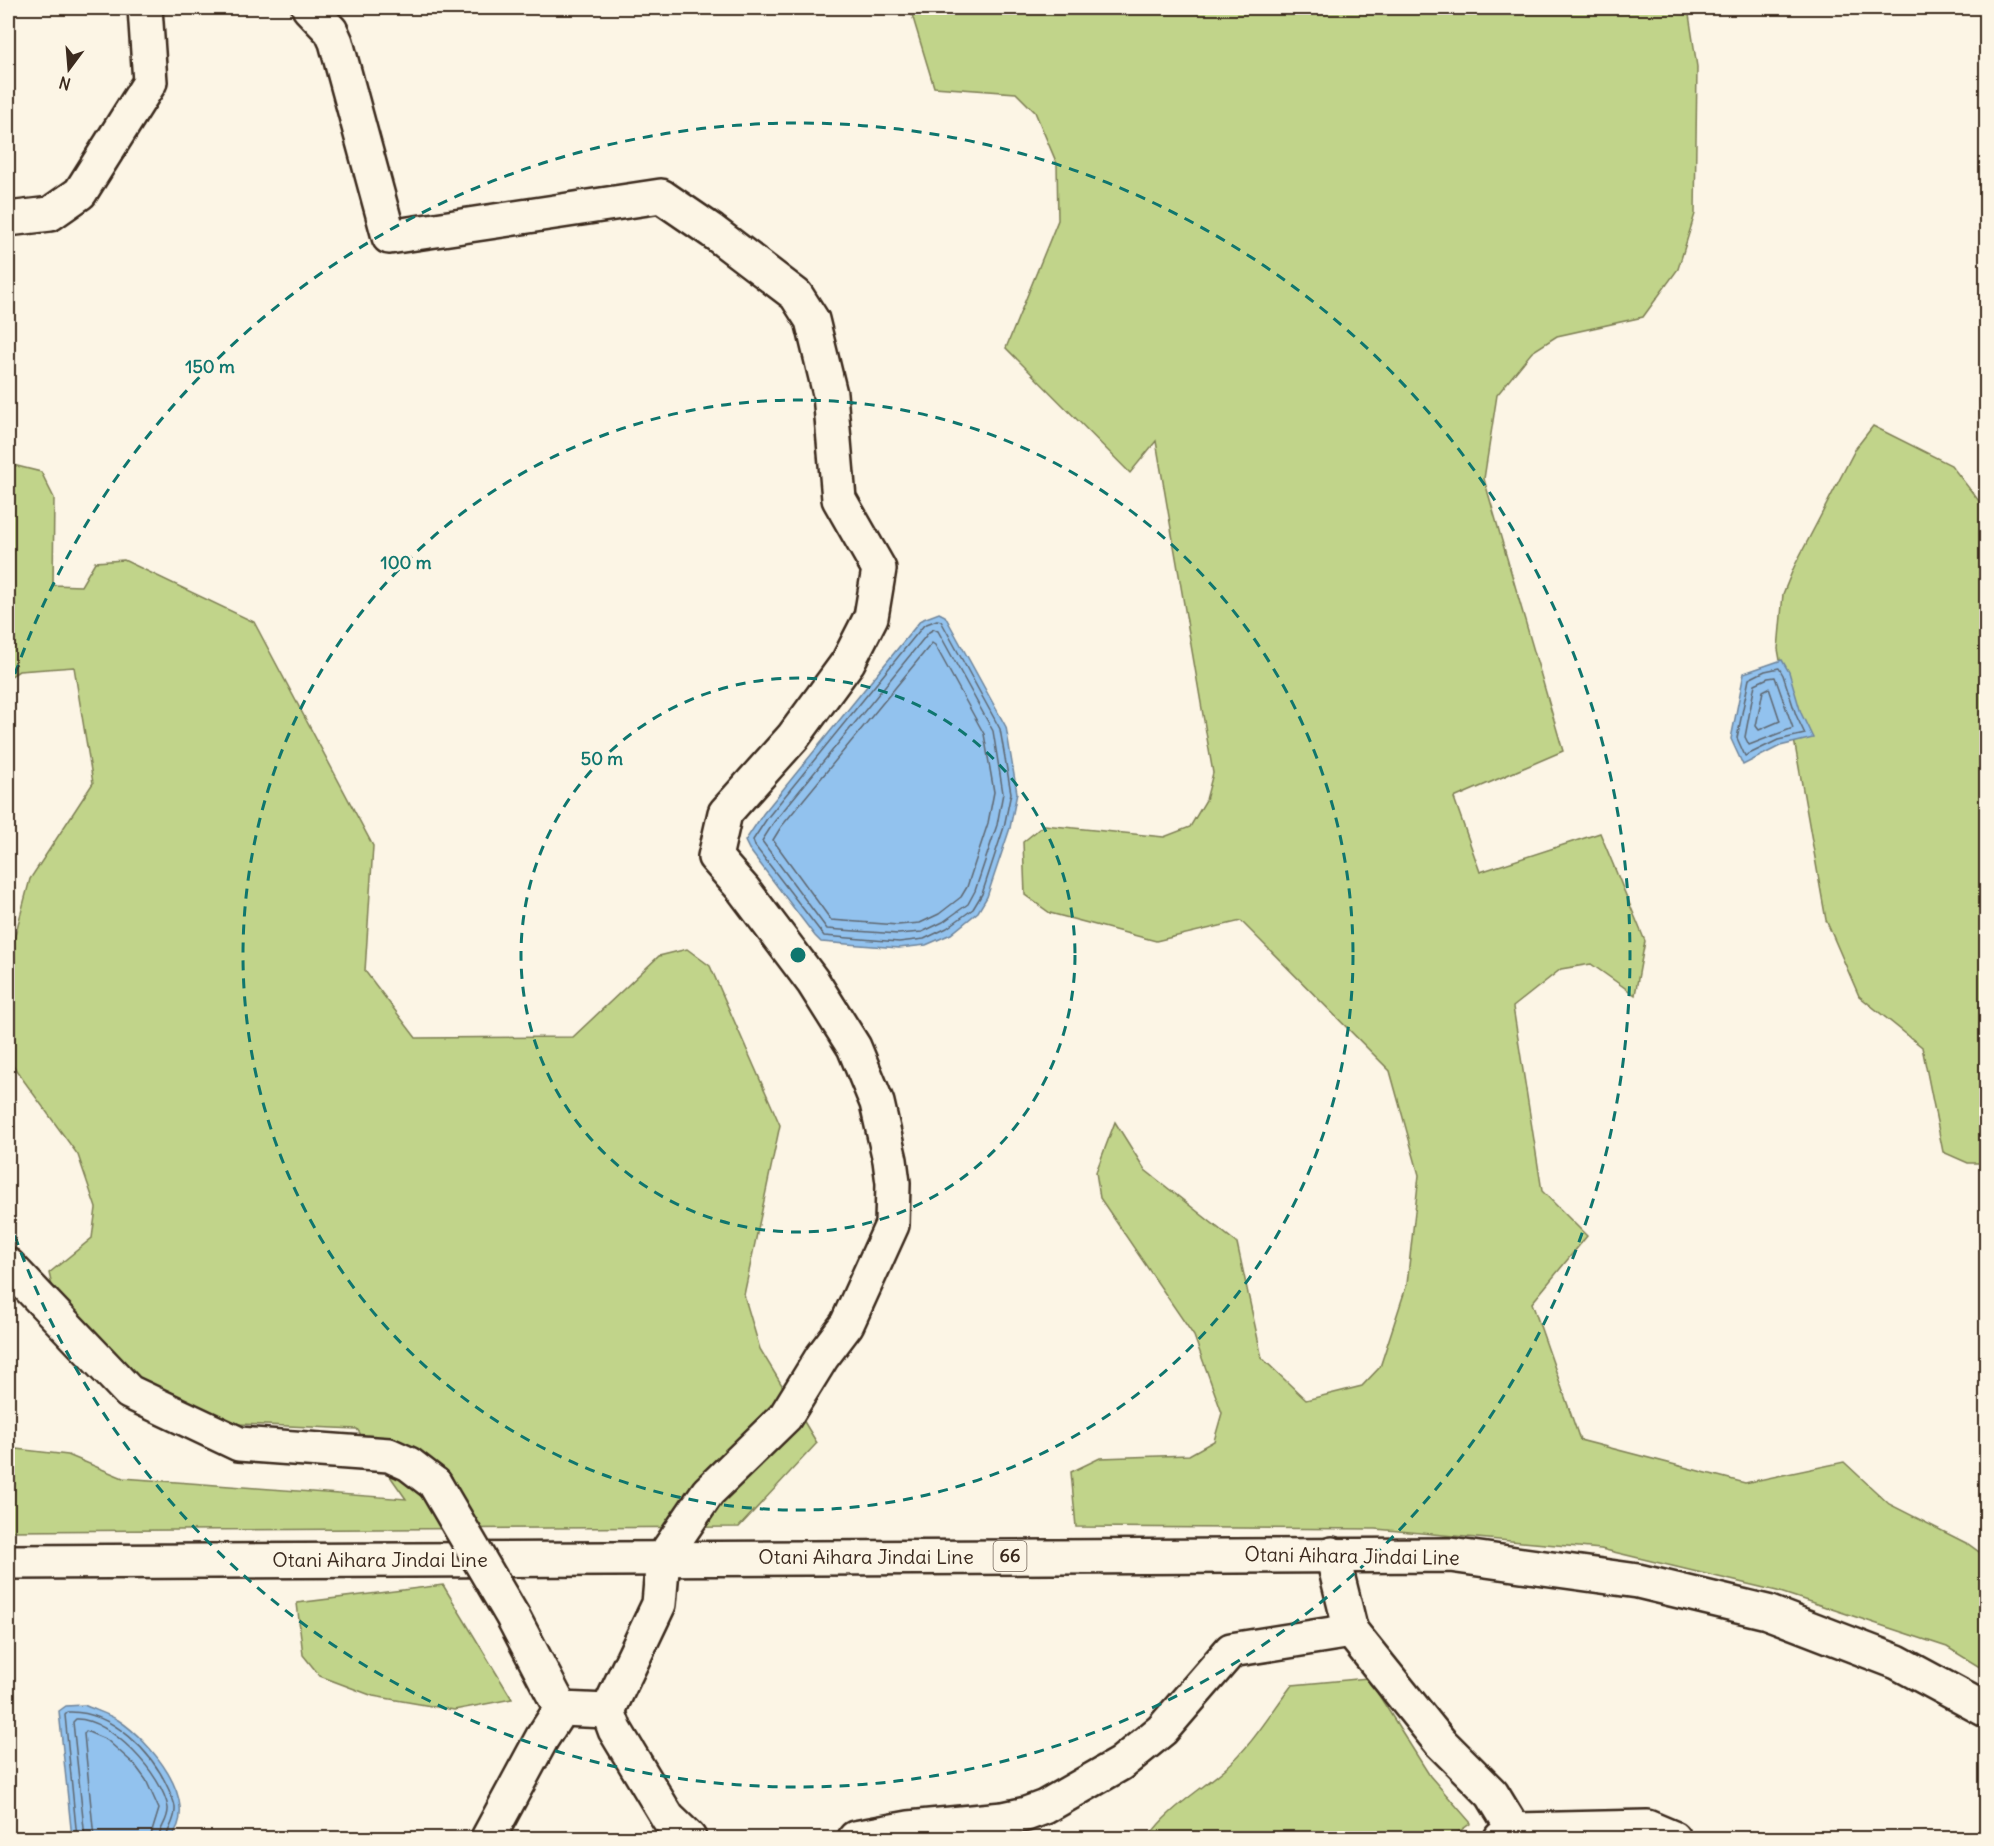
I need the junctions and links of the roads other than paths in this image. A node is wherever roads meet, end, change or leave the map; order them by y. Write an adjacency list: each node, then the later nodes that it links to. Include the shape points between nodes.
1 (145, 8): 3 (street, via 150,82 80,193 50,214)
2 (309, 8): 6 (street, via 336,42 389,237 661,196 796,295 812,320 830,394 839,498 879,569 871,617 848,662 793,737 725,813 716,856 813,982 854,1047 877,1103 890,1160 892,1225 846,1324 785,1417 708,1492)
3 (8, 219)
4 (8, 1265): 9 (street, bridge, via 129,1392 239,1444 389,1455 409,1464 435,1484 513,1617)
5 (1332, 1554): 6 (street, Otani Aihara Jindai Line / 66); 8 (street); 10 (street, Otani Aihara Jindai Line / 66, via 1450,1555 1638,1581 1767,1612 1897,1662)
6 (663, 1558): 7 (street, Otani Aihara Jindai Line / 66); 11 (street, via 659,1605)
7 (8, 1562)
8 (1351, 1631): 12 (street, via 1440,1742 1492,1794); 15 (street, via 1232,1650 1162,1730 1120,1764 1045,1807 1003,1819 909,1828)
9 (561, 1709): 11 (street); 13 (street)
10 (1986, 1710)
11 (608, 1711): 14 (street, via 615,1730 668,1818)
12 (1508, 1834): 16 (street, via 1647,1827)
13 (488, 1839)
14 (689, 1839)
15 (855, 1839)
16 (1673, 1839)

